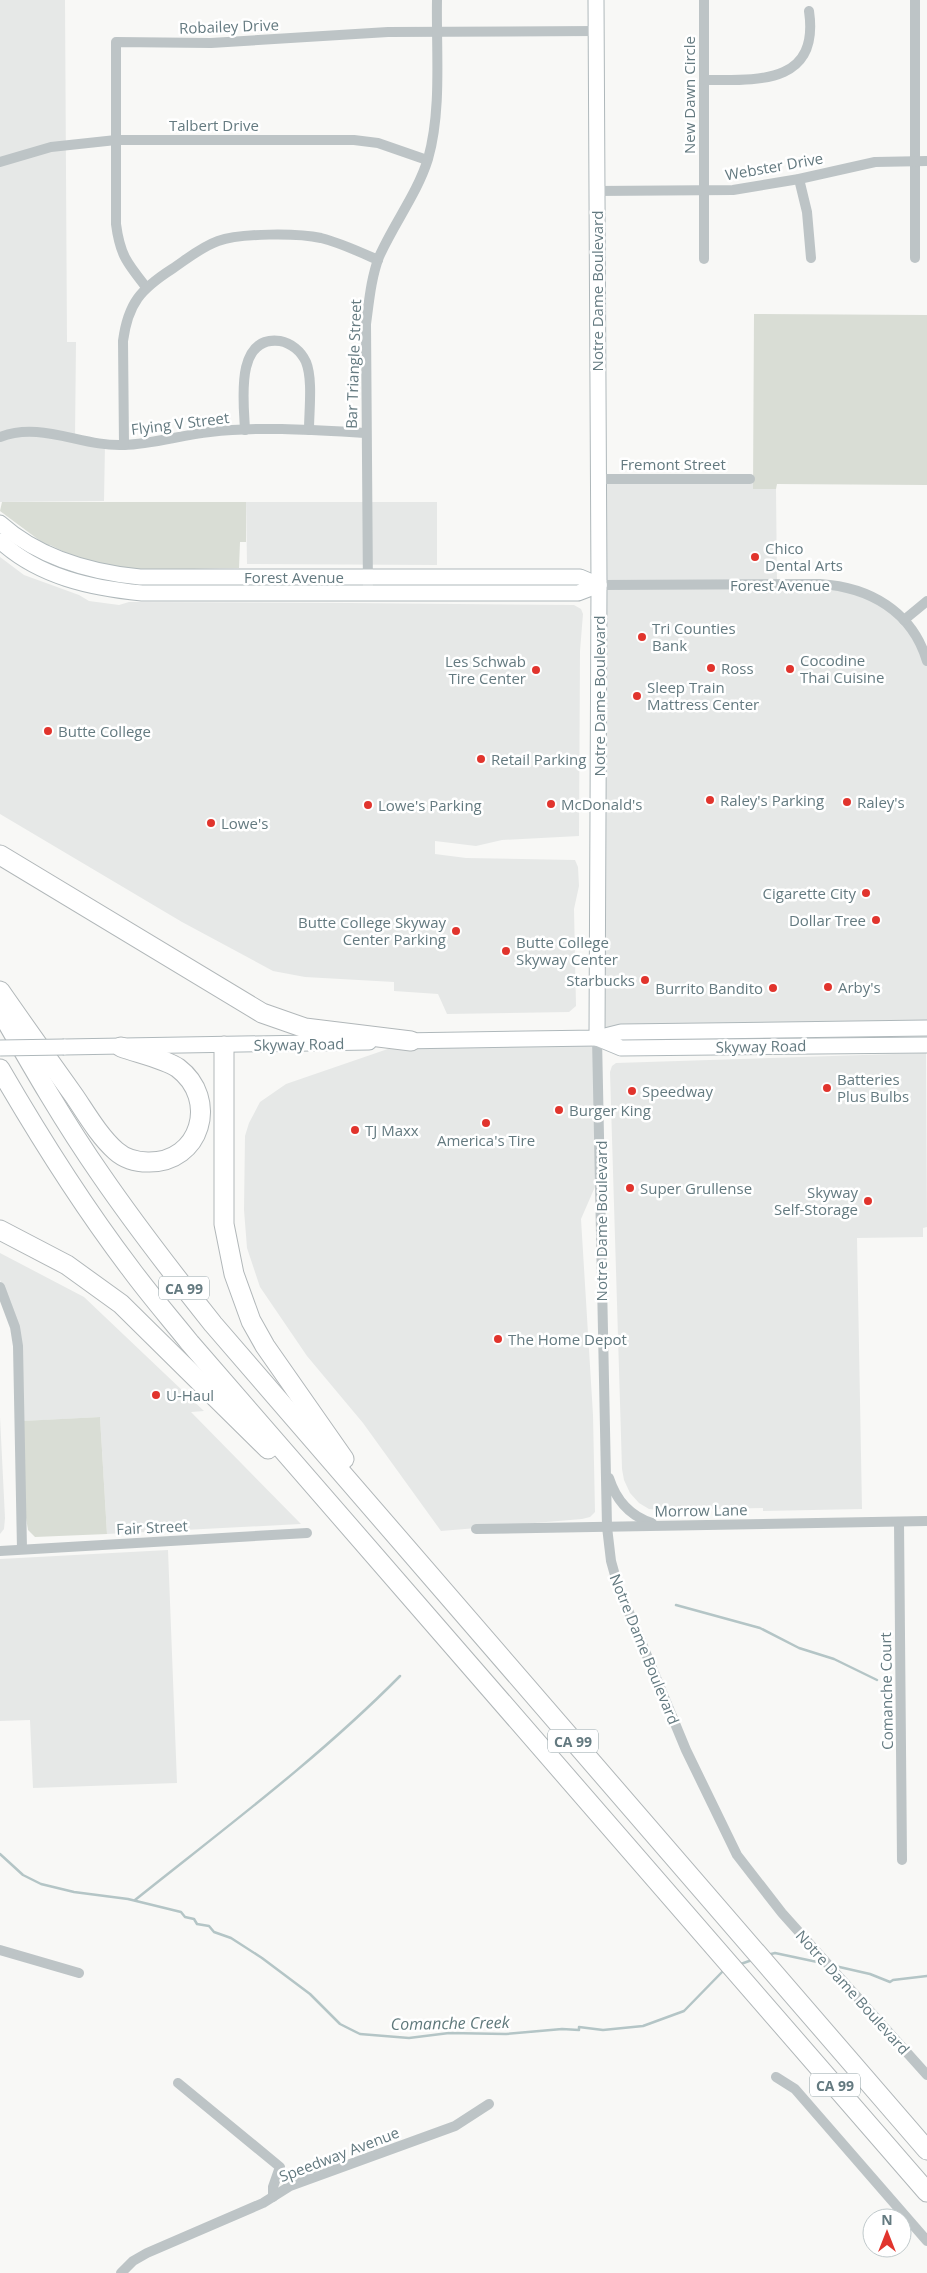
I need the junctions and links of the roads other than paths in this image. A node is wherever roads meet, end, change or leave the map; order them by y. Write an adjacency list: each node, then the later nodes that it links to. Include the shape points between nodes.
1 (437, 0): 7 (street, Bar Triangle Street)
2 (596, 0): 6 (street, Notre Dame Boulevard)
3 (704, 0): 8 (street, New Dawn Circle)
4 (915, 0): 11 (street)
5 (809, 11): 8 (street, via 809,42 792,67 774,77 756,80)
6 (596, 31): 7 (street, Robailey Drive); 15 (street, Notre Dame Boulevard)
7 (436, 32): 9 (street, Robailey Drive, via 388,32 211,44 116,42); 10 (street, Bar Triangle Street, via 436,108 433,140)
8 (704, 80): 16 (street, New Dawn Circle)
9 (116, 140): 10 (street, Talbert Drive, via 354,140 378,143); 13 (street, Talbert Drive, via 51,147); 21 (street, Robailey Drive, via 119,244 125,260)
10 (427, 160): 20 (street, Bar Triangle Street, via 420,180)
11 (915, 161): 12 (street, Webster Drive); 14 (street, Webster Drive, via 874,162); 18 (street)
12 (927, 161)
13 (0, 162)
14 (799, 179): 16 (street, Webster Drive, via 733,190); 17 (street, via 807,212)
15 (596, 191): 16 (street, Webster Drive); 27 (street, Notre Dame Boulevard)
16 (704, 191): 19 (street, New Dawn Circle)
17 (811, 258)
18 (915, 258)
19 (704, 259)
20 (378, 260): 21 (street, via 319,238 236,237 218,241 201,250); 24 (street, Bar Triangle Street, via 366,324)
21 (146, 287): 26 (street, via 136,299 125,326)
22 (245, 430): 23 (street, Flying V Street); 23 (street, via 244,372 248,359 266,342 278,341 289,344 306,362); 26 (street, Flying V Street)
23 (309, 430): 24 (street, Flying V Street)
24 (366, 433): 31 (street, Bar Triangle Street)
25 (0, 437): 26 (street, Flying V Street, via 29,431)
26 (124, 445)
27 (597, 479): 28 (street, Fremont Street); 32 (street, Notre Dame Boulevard)
28 (750, 479)
29 (0, 523): 31 (street, Forest Avenue, via 39,550 72,565 106,574)
30 (0, 542): 31 (street, Forest Avenue, via 44,571 103,589 142,593)
31 (368, 585): 32 (street, Forest Avenue, via 578,593)
32 (599, 585): 34 (street, Forest Avenue, via 836,585 870,594); 40 (street, Notre Dame Boulevard)
33 (927, 601): 34 (street)
34 (904, 620): 35 (street, Forest Avenue, via 918,638)
35 (927, 661)
36 (0, 855): 41 (highway, via 262,1013 305,1028)
37 (0, 991): 44 (highway, via 117,1152 139,1162 170,1160 183,1152 198,1131 201,1118 194,1089 187,1076 176,1067)
38 (0, 1010): 59 (highway, CA 99, via 100,1175 174,1275)
39 (927, 1028): 40 (street, Skyway Road, via 621,1032)
40 (597, 1038): 41 (street, Skyway Road); 42 (street, Skyway Road, via 621,1048); 51 (street, Notre Dame Boulevard)
41 (411, 1041): 43 (street, Skyway Road)
42 (927, 1045)
43 (224, 1046): 44 (street, Skyway Road); 59 (highway, via 224,1224 242,1299 265,1346)
44 (121, 1047): 45 (street, Skyway Road, bridge)
45 (0, 1048)
46 (0, 1070): 48 (highway, CA 99)
47 (0, 1093): 48 (highway, via 36,1146)
48 (74, 1189): 58 (highway, CA 99, via 130,1268 190,1343)
49 (0, 1230): 58 (highway, via 67,1265 121,1304 301,1482 327,1513)
50 (0, 1287): 60 (street, via 15,1327 18,1346)
51 (606, 1468): 54 (street, via 614,1493 628,1510 644,1521); 55 (street, Notre Dame Boulevard)
52 (927, 1521): 53 (street, Morrow Lane)
53 (899, 1522): 54 (street, Morrow Lane); 62 (street, Comanche Court)
54 (660, 1526): 55 (street, Morrow Lane)
55 (607, 1527): 56 (street, Morrow Lane); 65 (street, Notre Dame Boulevard, via 613,1566 628,1612 686,1750 737,1855 782,1913)
56 (476, 1530)
57 (307, 1533): 60 (street, Fair Street)
58 (358, 1537): 70 (highway, CA 99)
59 (402, 1542): 69 (highway, CA 99)
60 (22, 1549): 61 (street, Fair Street)
61 (0, 1552)
62 (902, 1860)
63 (0, 1950): 64 (street)
64 (79, 1973)
65 (927, 2075)
66 (776, 2077): 72 (street, via 795,2089)
67 (178, 2083): 71 (street, via 280,2167)
68 (489, 2104): 71 (street, Speedway Avenue, via 455,2126 290,2186)
69 (927, 2150)
70 (927, 2192)
71 (273, 2197): 73 (street, Speedway Avenue, via 147,2253)
72 (927, 2241)
73 (121, 2273)

